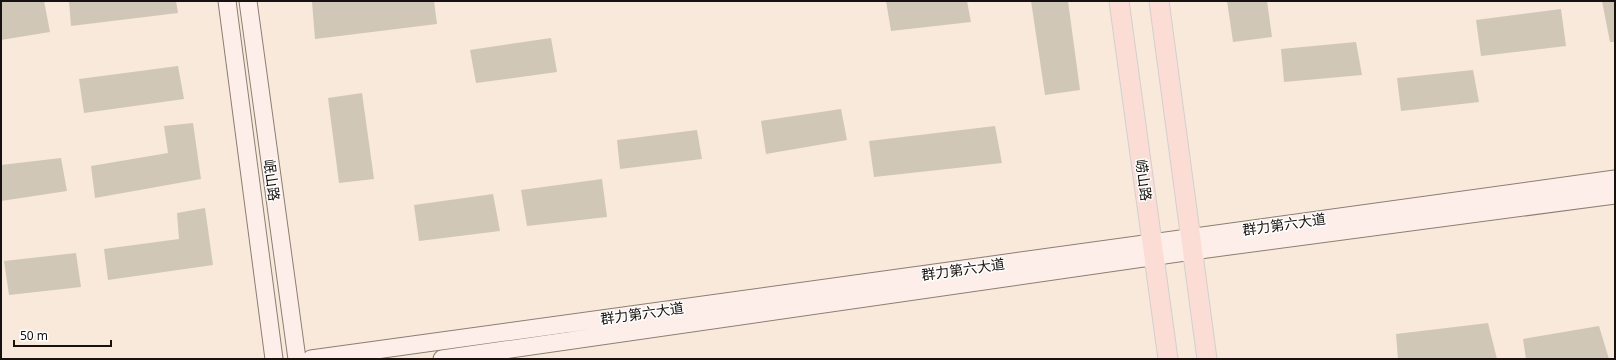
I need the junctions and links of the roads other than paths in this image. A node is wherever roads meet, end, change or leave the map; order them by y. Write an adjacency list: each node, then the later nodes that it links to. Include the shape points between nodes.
1 (227, 1): 9 (main road, 岷山路)
2 (248, 1): 10 (main road, 岷山路)
3 (1119, 1): 8 (main road, 崂山路)
4 (1159, 1): 7 (main road)
5 (1615, 179): 7 (main road, 群力第六大道)
6 (1615, 195): 7 (main road, 群力第六大道)
7 (1191, 244): 8 (main road, 群力第六大道); 14 (main road)
8 (1154, 250): 11 (main road, 群力第六大道); 12 (main road, 群力第六大道); 13 (main road, 崂山路)
9 (274, 359)
10 (297, 359)
11 (311, 359)
12 (442, 359)
13 (1168, 359)
14 (1207, 359)

